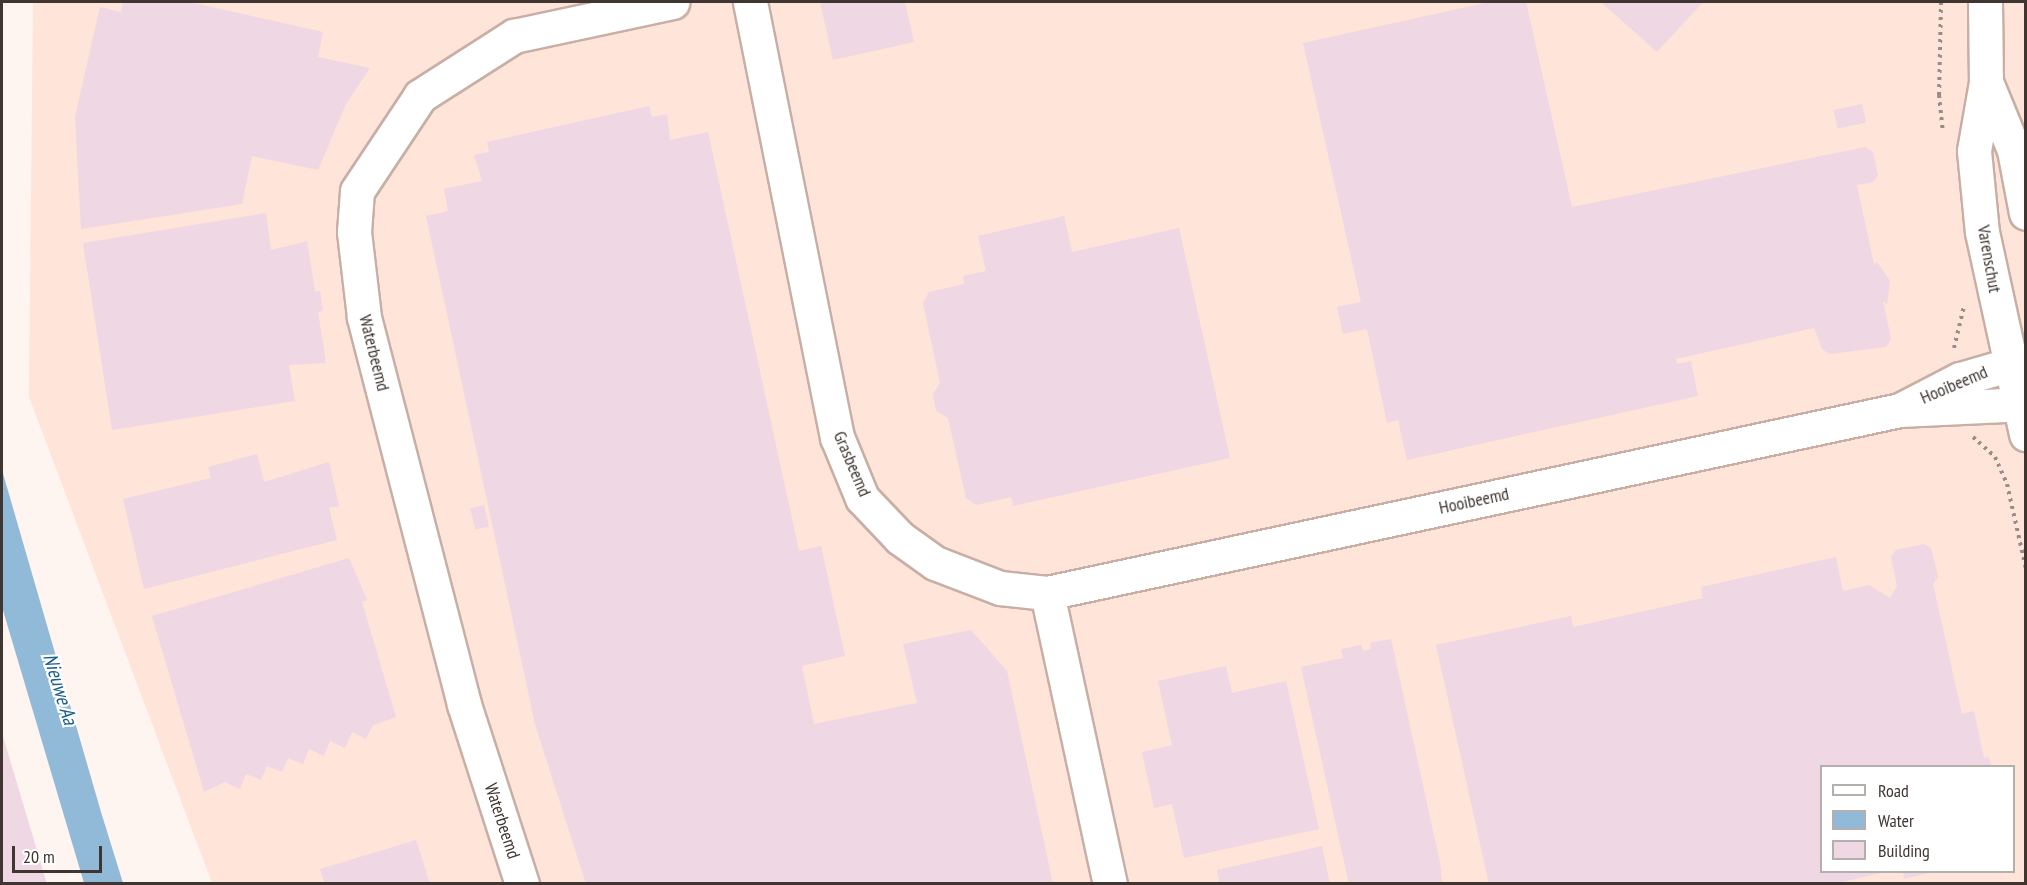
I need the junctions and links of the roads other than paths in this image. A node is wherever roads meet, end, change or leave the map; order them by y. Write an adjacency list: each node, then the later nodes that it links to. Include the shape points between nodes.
1 (672, 2): 10 (street, Waterbeemd, via 514,36 420,96 357,191 354,231 364,317 464,704)
2 (750, 2): 9 (street, Grasbeemd, via 837,437 862,498 900,538 934,563 1000,588)
3 (1985, 2): 4 (street, Varenschut)
4 (1986, 82): 5 (street, Varenschut, via 2014,150); 6 (street, Varenschut, via 1974,151 1982,231)
5 (2025, 213)
6 (2018, 361): 7 (street, Hooibeemd, via 1960,379); 8 (street, Varenschut)
7 (1900, 410): 8 (street, Hooibeemd); 9 (street, Hooibeemd)
8 (2023, 415)
9 (1047, 593): 11 (street)
10 (522, 884)
11 (1110, 884)

